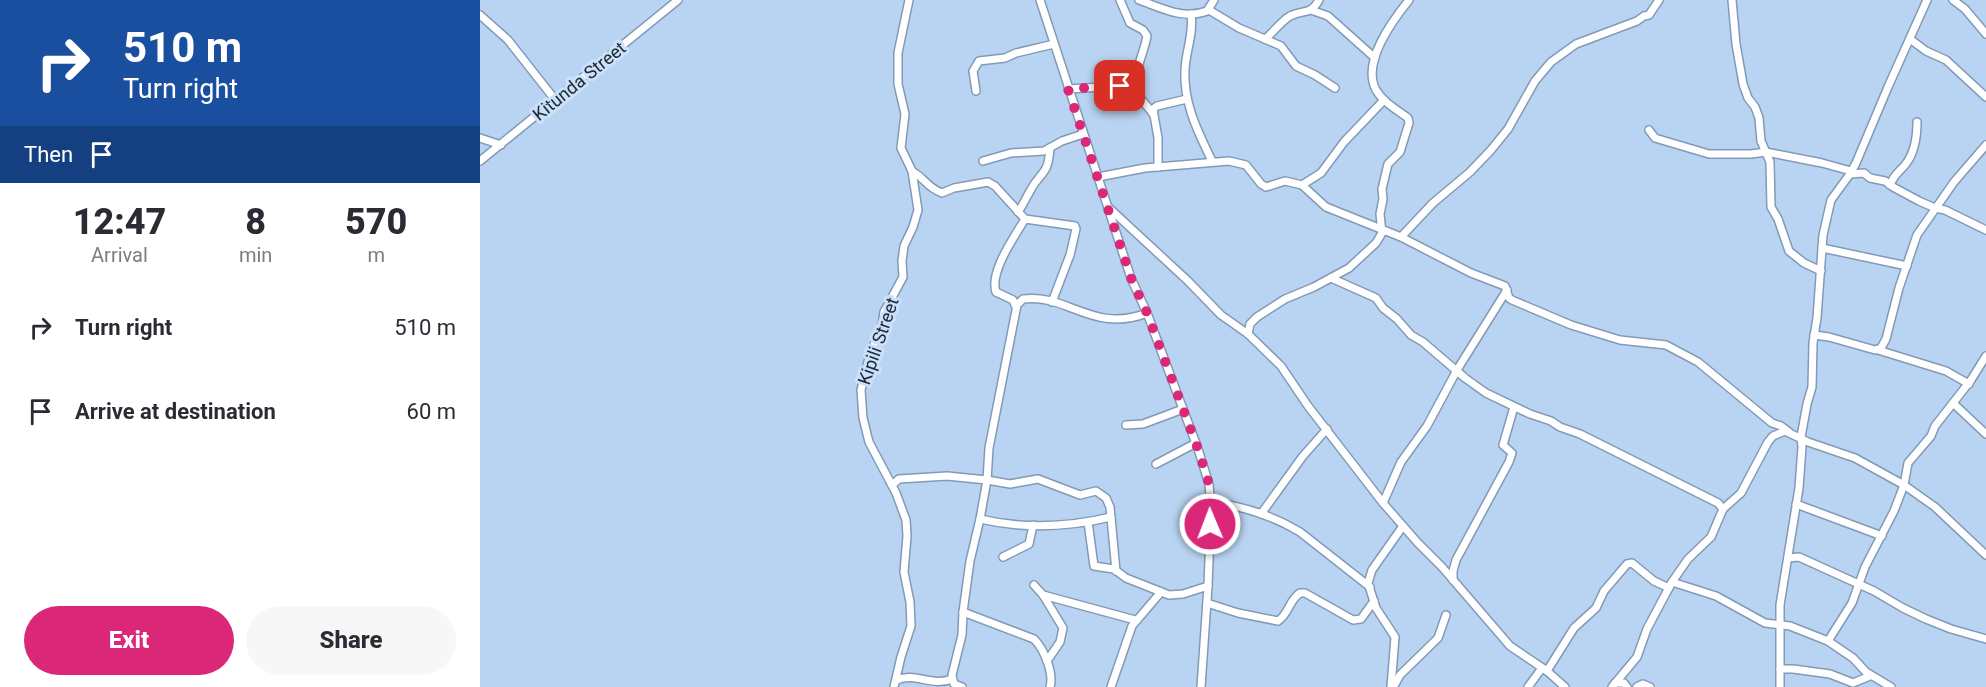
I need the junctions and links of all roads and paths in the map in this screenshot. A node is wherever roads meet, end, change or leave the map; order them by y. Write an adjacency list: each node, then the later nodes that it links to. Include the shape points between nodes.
1 (678, 0): 29 (street, Kitunda Street)
2 (909, 0): 43 (street, Kipili Street, via 897,64 905,114 901,148)
3 (1040, 0): 20 (street)
4 (1120, 0): 22 (street, via 1130,23 1147,36 1138,64)
5 (1139, 0): 15 (street, via 1168,12)
6 (1214, 0): 13 (street)
7 (1319, 0): 14 (street)
8 (1409, 0): 21 (street, via 1386,32)
9 (1659, 0): 54 (street, via 1648,15 1576,44 1551,62 1491,150)
10 (1732, 0): 38 (street, via 1743,84 1759,118)
11 (1927, 0): 19 (street)
12 (1953, 0): 17 (street)
13 (1209, 10): 15 (street); 18 (street)
14 (1311, 10): 18 (street, via 1291,15); 21 (street, via 1328,16)
15 (1191, 14): 27 (street, via 1193,26 1185,71)
16 (480, 15): 29 (street, via 508,40)
17 (1986, 34)
18 (1265, 39): 23 (street, via 1281,46 1296,66)
19 (1910, 39): 26 (street, via 1946,60); 44 (street)
20 (1054, 44): 24 (street); 25 (street, via 979,61 973,71)
21 (1375, 58): 28 (street, via 1373,82)
22 (1137, 85): 24 (street); 30 (street)
23 (1335, 88)
24 (1068, 89): 33 (street)
25 (976, 91)
26 (1986, 97)
27 (1187, 99): 30 (street, via 1154,107); 41 (street)
28 (1384, 100): 46 (street, via 1321,173); 52 (street, via 1409,123 1400,152 1390,161 1386,173 1380,214)
29 (556, 101): 35 (street, Kitunda Street)
30 (1153, 114): 42 (street)
31 (1917, 123): 47 (street, via 1913,151)
32 (1649, 130): 38 (street, via 1655,138 1708,154)
33 (1083, 134): 37 (street); 45 (street)
34 (480, 138): 35 (street)
35 (501, 145): 39 (street, Kitunda Street)
36 (1986, 145): 49 (street)
37 (1050, 148): 40 (street); 50 (street, via 1046,171)
38 (1766, 152): 44 (street); 57 (street, via 1771,168 1771,207 1787,249)
39 (480, 161)
40 (983, 161)
41 (1212, 161): 42 (street); 46 (street, via 1246,165 1266,187 1285,181)
42 (1158, 167): 45 (street)
43 (912, 171): 50 (street, via 930,189 942,193 988,182); 80 (street, Kipili Street, via 918,207 904,246 903,277 884,312 861,390 867,436)
44 (1851, 173): 47 (street, via 1864,173); 55 (street, via 1831,200)
45 (1098, 177): 48 (street)
46 (1302, 185): 52 (street, via 1326,207)
47 (1890, 185): 49 (street)
48 (1107, 206): 62 (street); 63 (street, via 1221,315)
49 (1935, 208): 53 (street); 56 (street, via 1917,235)
50 (1018, 212): 51 (street)
51 (1025, 219): 60 (street, via 1076,228); 61 (street, via 1003,256 994,286)
52 (1382, 229): 54 (street); 58 (street, via 1367,254)
53 (1986, 230)
54 (1401, 237): 59 (street)
55 (1822, 249): 56 (street); 57 (street)
56 (1907, 266): 65 (street, via 1886,339)
57 (1821, 271): 64 (street)
58 (1331, 278): 63 (street, via 1257,317); 67 (street, via 1376,298 1411,335)
59 (1507, 290): 67 (street); 74 (street, via 1510,299 1571,325 1620,340 1666,345 1698,362 1772,423)
60 (1052, 302): 61 (street, via 1023,299); 62 (street, via 1099,318)
61 (1016, 307): 79 (street, via 989,448)
62 (1147, 313): 71 (street)
63 (1248, 334): 73 (street, via 1281,366)
64 (1814, 335): 65 (street); 76 (street, via 1812,387)
65 (1878, 350): 68 (street, via 1946,371)
66 (1986, 356): 68 (street)
67 (1457, 370): 70 (street, via 1486,393); 83 (street, via 1427,426 1401,462)
68 (1969, 384): 69 (street)
69 (1953, 403): 75 (street); 81 (street, via 1908,463)
70 (1514, 407): 85 (street, via 1580,434); 97 (street, via 1503,445 1512,453 1509,462 1456,560)
71 (1183, 409): 72 (street, via 1143,424); 77 (street)
72 (1126, 425)
73 (1327, 429): 83 (street); 86 (street)
74 (1790, 432): 76 (street); 85 (street, via 1771,438 1741,493)
75 (1986, 434)
76 (1801, 437): 81 (street, via 1865,462); 84 (street)
77 (1196, 443): 78 (street); 82 (street, via 1209,484)
78 (1156, 464)
79 (987, 480): 80 (street, via 942,476 897,479); 87 (street, via 1010,484 1038,479 1080,495 1096,491 1106,498); 88 (street)
80 (892, 485): 118 (street, Kipili Street, via 906,519 904,572 912,626)
81 (1904, 485): 92 (street); 93 (street)
82 (1210, 502): 86 (street); 101 (street)
83 (1383, 503): 91 (street)
84 (1796, 504): 92 (street); 95 (street)
85 (1723, 509): 100 (street, via 1711,537 1688,559)
86 (1261, 514): 102 (street, via 1300,532)
87 (1111, 517): 89 (street); 96 (street)
88 (980, 519): 90 (street); 107 (street)
89 (1088, 522): 90 (street); 96 (street, via 1093,565)
90 (1033, 525): 94 (street, via 1030,543)
91 (1403, 526): 97 (street); 102 (street, via 1372,570)
92 (1882, 536): 98 (street)
93 (1985, 552)
94 (1003, 557)
95 (1788, 558): 98 (street, via 1799,557); 110 (street)
96 (1116, 571): 103 (street)
97 (1453, 580): 115 (street, via 1510,646)
98 (1859, 584): 111 (street, via 1926,619); 112 (street)
99 (1034, 585): 104 (street)
100 (1670, 585): 110 (street, via 1716,596 1765,623); 115 (street, via 1654,581 1632,563 1627,564); 120 (street, via 1637,657)
101 (1208, 586): 103 (street, via 1176,596); 106 (street)
102 (1370, 587): 105 (street)
103 (1161, 592): 109 (street)
104 (1042, 595): 109 (street); 113 (street, via 1064,630)
105 (1374, 601): 106 (street, via 1362,619 1353,620 1300,592 1278,621); 119 (street, via 1395,638)
106 (1207, 603): 124 (street)
107 (963, 612): 113 (street, via 1034,639); 117 (street)
108 (1446, 615): 119 (street, via 1438,638 1400,675)
109 (1136, 620): 123 (street)
110 (1780, 624): 112 (street); 114 (street)
111 (1986, 639)
112 (1828, 641): 116 (street)
113 (1047, 662): 122 (street)
114 (1780, 669): 116 (street, via 1830,674 1853,683); 130 (street)
115 (1545, 670): 125 (street); 126 (street)
116 (1870, 675): 131 (street); 132 (street)
117 (952, 682): 118 (street, via 942,684 905,677); 121 (street)
118 (896, 683)
119 (1395, 685)
120 (1613, 685): 127 (street, via 1624,683)
121 (962, 687)
122 (1050, 687)
123 (1111, 687)
124 (1201, 687)
125 (1528, 687)
126 (1565, 687)
127 (1627, 687)
128 (1637, 687): 129 (street)
129 (1650, 687)
130 (1780, 687)
131 (1865, 687)
132 (1891, 687)

